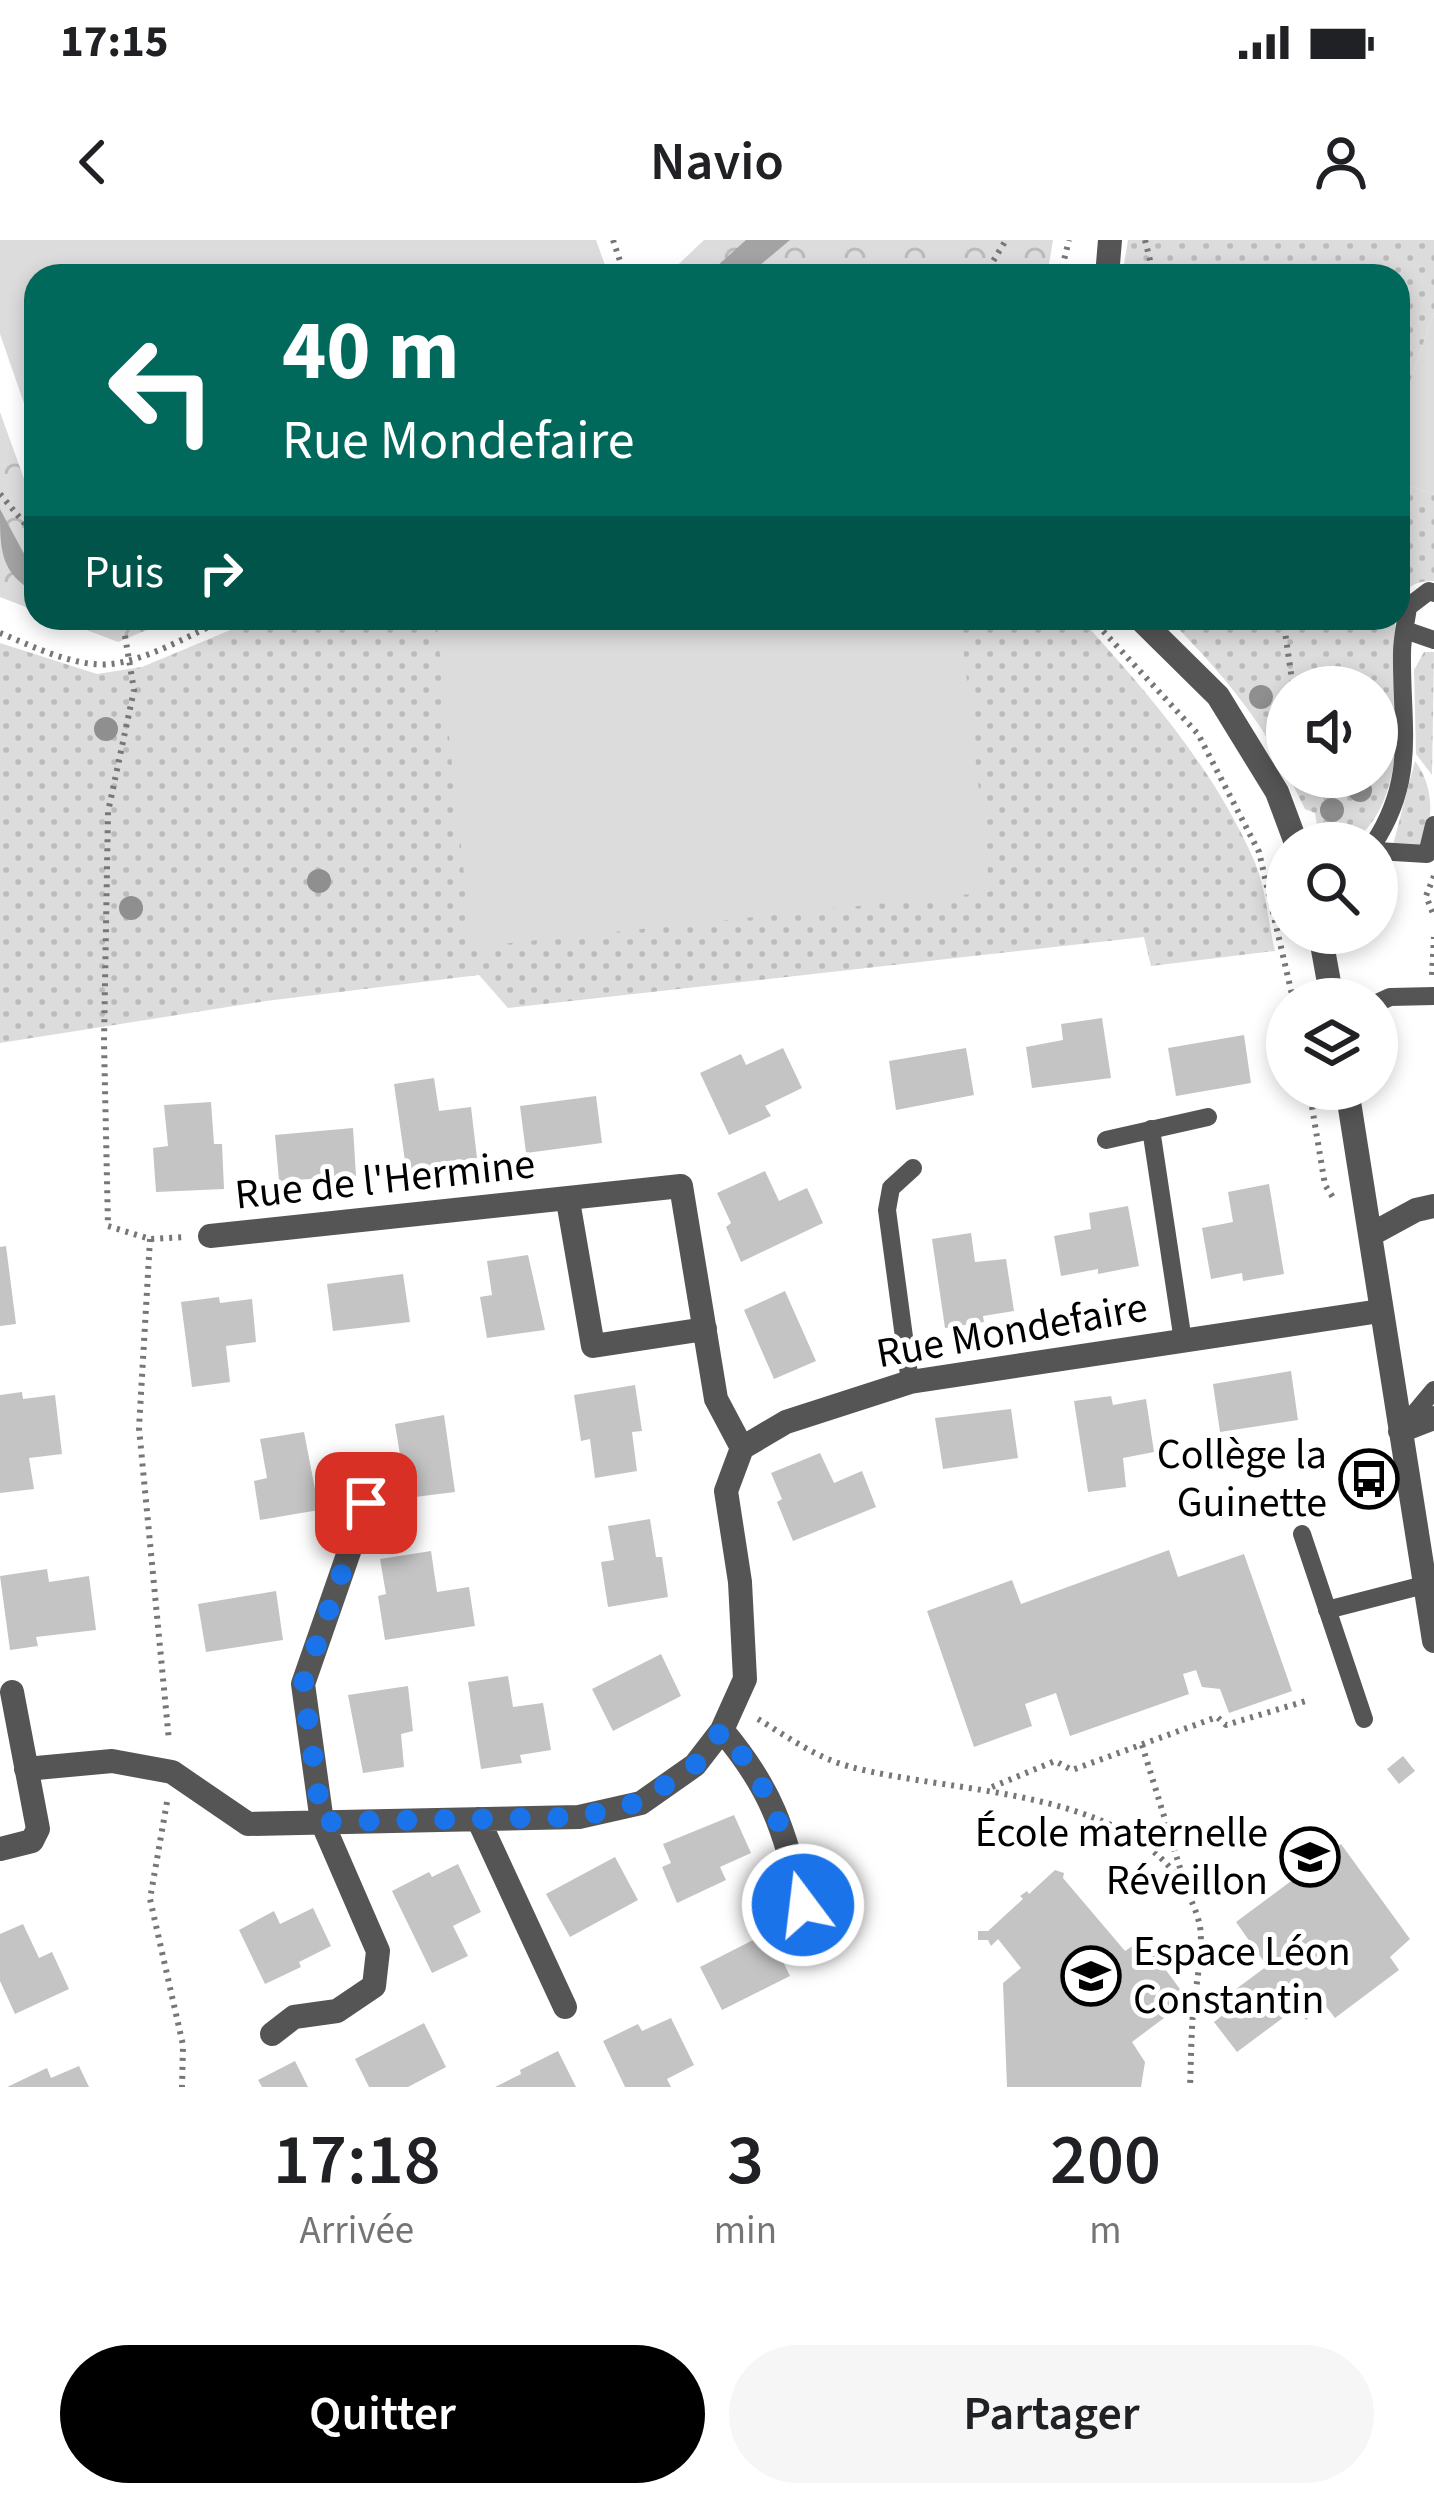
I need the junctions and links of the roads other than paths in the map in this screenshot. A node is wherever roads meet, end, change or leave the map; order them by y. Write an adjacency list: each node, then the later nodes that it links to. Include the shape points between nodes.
1 (1150, 630): 4 (street, via 1218,696)
2 (1405, 630): 3 (lane); 5 (lane, via 1405,771)
3 (1434, 640)
4 (1288, 822)
5 (1388, 822)
6 (1434, 825): 7 (lane, via 1427,854)
7 (1398, 850)
8 (1433, 996): 9 (lane)
9 (1398, 998)
10 (1350, 1110): 17 (street)
11 (1208, 1117): 12 (lane)
12 (1151, 1129): 13 (lane); 21 (lane)
13 (1106, 1139)
14 (913, 1168): 22 (lane, via 891,1188 887,1210)
15 (568, 1201): 18 (street, Rue de l'Hermine); 20 (street, Rue de l'Hermine, via 681,1186); 20 (street, Rue de l'Hermine, via 592,1346)
16 (1434, 1206): 17 (street)
17 (1370, 1235): 19 (street)
18 (210, 1236)
19 (1380, 1311): 21 (street, Rue Mondefaire); 25 (street)
20 (705, 1329): 26 (street, Rue de l'Hermine, via 716,1399)
21 (1183, 1341): 22 (street, Rue Mondefaire)
22 (910, 1382): 26 (street, Rue Mondefaire, via 787,1422)
23 (1434, 1390): 25 (lane)
24 (1434, 1418): 25 (street)
25 (1400, 1431): 29 (street)
26 (742, 1448): 34 (street, via 726,1491 745,1679)
27 (366, 1503): 37 (street, via 303,1684)
28 (1302, 1534): 30 (lane)
29 (1424, 1585): 30 (lane); 31 (street)
30 (1327, 1610): 33 (lane)
31 (1434, 1641)
32 (12, 1692): 35 (street)
33 (1364, 1719)
34 (722, 1730): 36 (street, via 695,1765 640,1802 579,1817); 39 (street, via 779,1816)
35 (26, 1769): 37 (street, via 112,1761 172,1772 248,1823); 38 (street, via 38,1829 32,1841)
36 (478, 1819): 37 (street); 40 (street)
37 (322, 1822): 41 (street, via 378,1951 374,1986 338,2012 294,2017)
38 (0, 1849)
39 (803, 1905)
40 (566, 2007)
41 (272, 2034)

